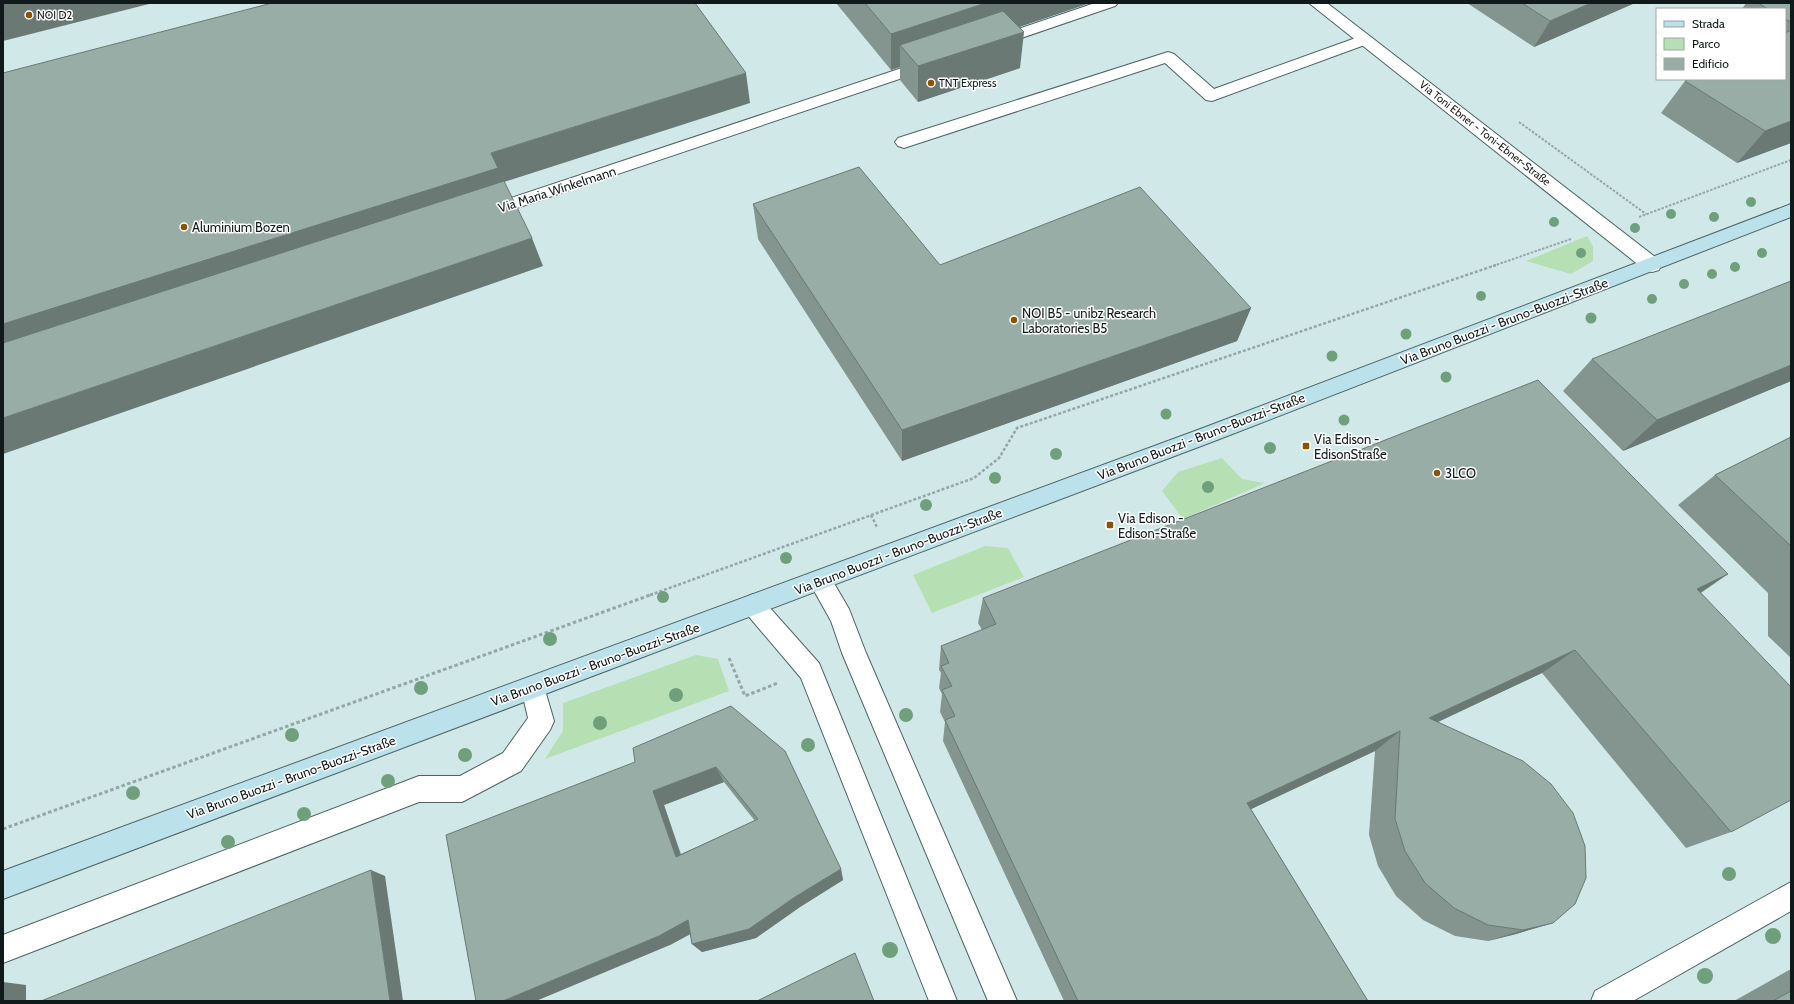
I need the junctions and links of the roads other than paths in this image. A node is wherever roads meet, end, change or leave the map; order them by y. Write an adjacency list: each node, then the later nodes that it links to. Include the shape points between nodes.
1 (1110, 3): 4 (street)
2 (1317, 3): 3 (street, Via Toni Ebner - Toni-Ebner-Straße)
3 (1364, 40): 6 (street, via 1212,96 1168,57); 9 (street, Via Toni Ebner - Toni-Ebner-Straße)
4 (982, 46)
5 (944, 59): 8 (street, Via Maria Winkelmann)
6 (904, 142)
7 (1791, 210): 9 (main road, Via Bruno Buozzi - Bruno-Buozzi-Straße)
8 (470, 218)
9 (1652, 265): 10 (main road, Via Bruno Buozzi - Bruno-Buozzi-Straße)
10 (820, 580): 11 (main road, Via Bruno Buozzi - Bruno-Buozzi-Straße); 17 (street, via 841,616 854,653)
11 (754, 605): 12 (main road, Via Bruno Buozzi - Bruno-Buozzi-Straße); 16 (street, via 810,671)
12 (533, 688): 13 (main road, Via Bruno Buozzi - Bruno-Buozzi-Straße); 15 (street, via 541,721 512,762 462,789 419,789)
13 (3, 885)
14 (1791, 896): 18 (street)
15 (3, 949)
16 (943, 1001)
17 (1003, 1001)
18 (1605, 1001)

